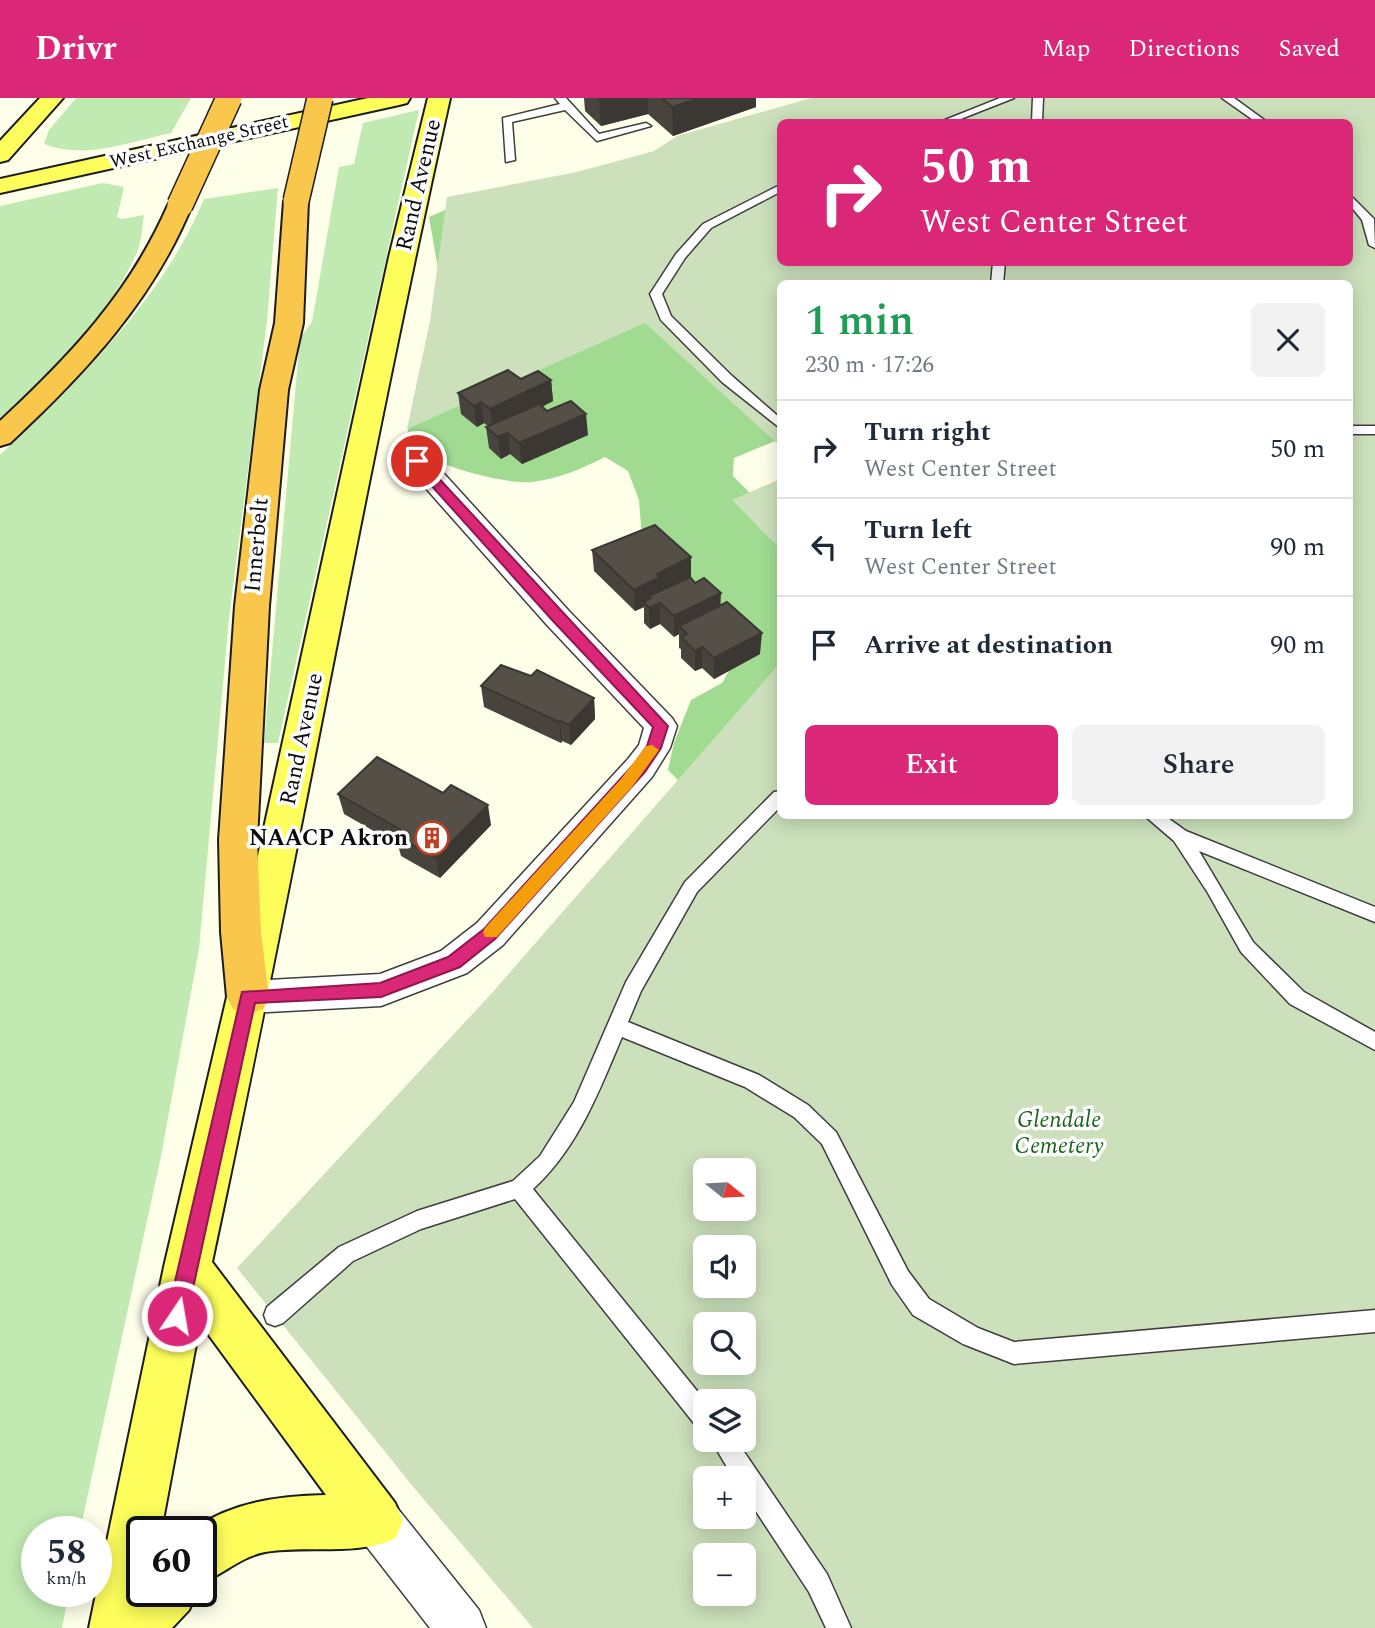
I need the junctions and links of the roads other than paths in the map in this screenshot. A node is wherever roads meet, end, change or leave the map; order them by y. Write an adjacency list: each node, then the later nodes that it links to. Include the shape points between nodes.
1 (52, 98): 14 (main road)
2 (229, 98): 24 (highway, bridge, via 160,250 97,339)
3 (320, 98): 30 (highway, Innerbelt, bridge, via 296,201 289,323 272,403 250,631 239,840)
4 (399, 98): 16 (main road, West Exchange Street)
5 (439, 98): 30 (main road, Rand Avenue)
6 (1009, 98): 10 (lane)
7 (1038, 98): 11 (lane)
8 (1227, 98): 12 (lane)
9 (564, 100): 13 (lane, via 597,138); 15 (lane, via 507,120)
10 (953, 119)
11 (1037, 119)
12 (1258, 119)
13 (646, 126)
14 (0, 155)
15 (510, 160)
16 (0, 186)
17 (777, 190): 21 (lane, via 708,226 680,256 656,294 664,317)
18 (1353, 201): 19 (lane)
19 (1372, 219): 20 (lane)
20 (1375, 245)
21 (777, 421)
22 (1353, 430): 23 (lane)
23 (1375, 430)
24 (0, 437)
25 (417, 461): 30 (street, via 661,726 654,748 633,775 490,934 454,962 381,990)
26 (777, 800): 31 (lane, via 691,887 633,988)
27 (1158, 819): 28 (lane)
28 (1180, 836): 29 (lane); 32 (lane, via 1247,947 1297,998)
29 (1375, 915)
30 (248, 997): 34 (main road, Rand Avenue)
31 (617, 1026): 33 (lane, via 582,1107 547,1163); 36 (lane, via 752,1081 801,1111 829,1138 900,1278 921,1307 1014,1353)
32 (1375, 1042)
33 (519, 1188): 35 (lane, via 417,1221 346,1254); 37 (lane)
34 (187, 1267): 39 (main road); 42 (main road, Rand Avenue)
35 (275, 1315)
36 (1375, 1321)
37 (693, 1404)
38 (730, 1452): 45 (lane, via 818,1583)
39 (377, 1521): 40 (main road, via 263,1525); 44 (street)
40 (217, 1546)
41 (155, 1607): 43 (main road)
42 (116, 1628)
43 (135, 1628)
44 (461, 1628)
45 (839, 1628)

